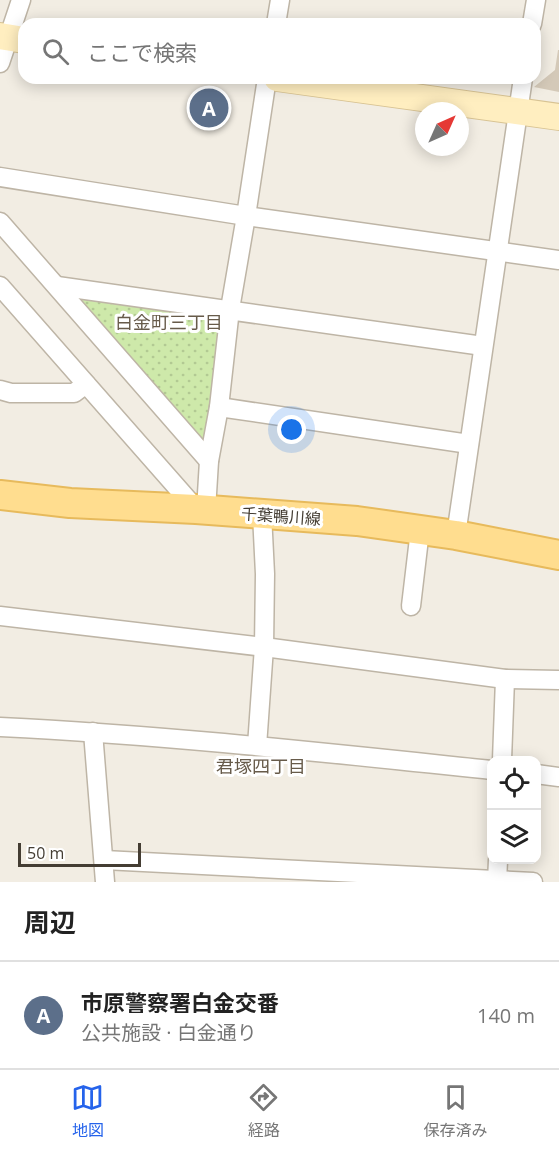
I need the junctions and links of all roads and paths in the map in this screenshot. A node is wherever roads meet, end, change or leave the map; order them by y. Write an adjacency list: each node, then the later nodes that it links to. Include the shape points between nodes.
1 (21, 0): 6 (street)
2 (280, 0): 4 (street)
3 (536, 0): 5 (street)
4 (277, 18)
5 (533, 18)
6 (11, 38): 7 (street)
7 (0, 63)
8 (266, 84): 14 (street)
9 (321, 84): 11 (street)
10 (522, 84): 11 (street)
11 (518, 111): 12 (street); 16 (street)
12 (559, 117)
13 (0, 177): 14 (street)
14 (246, 216): 16 (street); 20 (street)
15 (0, 222): 19 (street)
16 (499, 251): 17 (street); 21 (street)
17 (559, 260)
18 (0, 286): 22 (street)
19 (57, 286): 20 (street); 26 (street)
20 (230, 309): 21 (street); 24 (street)
21 (483, 346): 25 (street)
22 (86, 384): 23 (street, via 74,393); 28 (street)
23 (0, 390)
24 (219, 407): 25 (street); 26 (street)
25 (469, 444): 31 (street)
26 (209, 461): 28 (street)
27 (0, 495): 28 (main road, 千葉鴨川線)
28 (201, 509): 29 (main road, 千葉鴨川線)
29 (262, 514): 30 (main road, 千葉鴨川線); 35 (street)
30 (420, 530): 31 (main road, 千葉鴨川線); 33 (street)
31 (456, 535): 32 (main road, 千葉鴨川線)
32 (559, 555)
33 (411, 606)
34 (0, 616): 35 (street)
35 (264, 647): 36 (street); 40 (street)
36 (505, 679): 37 (street); 41 (street)
37 (559, 680)
38 (0, 727): 39 (street)
39 (93, 732): 40 (street); 45 (street)
40 (257, 746): 42 (street)
41 (502, 756)
42 (487, 769)
43 (541, 775): 44 (street)
44 (559, 777)
45 (104, 860): 47 (street); 48 (street)
46 (498, 864): 47 (street)
47 (497, 881): 49 (street)
48 (105, 882)
49 (533, 882)

